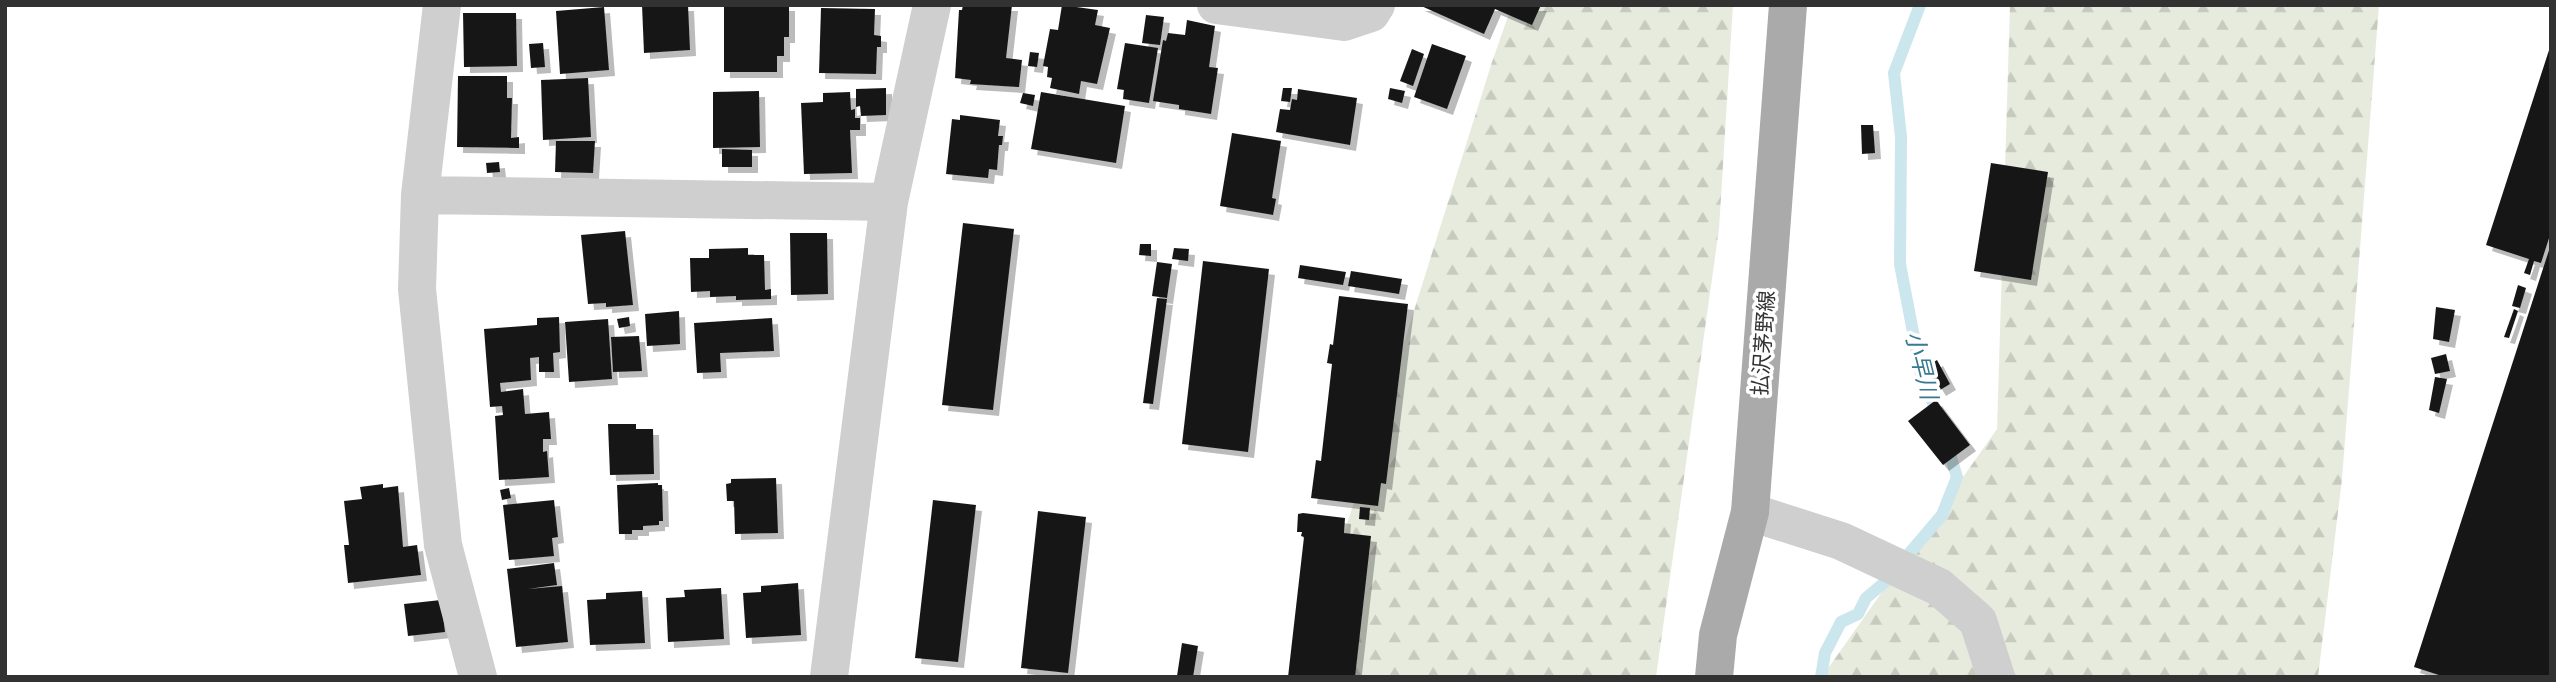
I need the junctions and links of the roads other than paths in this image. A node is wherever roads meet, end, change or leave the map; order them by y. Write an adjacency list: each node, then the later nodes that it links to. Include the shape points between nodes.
1 (442, 5): 6 (street)
2 (932, 5): 7 (street)
3 (1216, 5): 4 (street, via 1344,22 1371,13)
4 (1376, 5)
5 (1788, 5): 8 (main road, 払沢茅野線)
6 (420, 195): 7 (street); 9 (street, via 417,289 443,545)
7 (889, 202): 10 (street)
8 (1750, 512): 11 (main road, 払沢茅野線, via 1718,635); 12 (street, via 1842,541 1939,587 1978,621)
9 (478, 677)
10 (829, 677)
11 (1714, 677)
12 (1996, 677)

